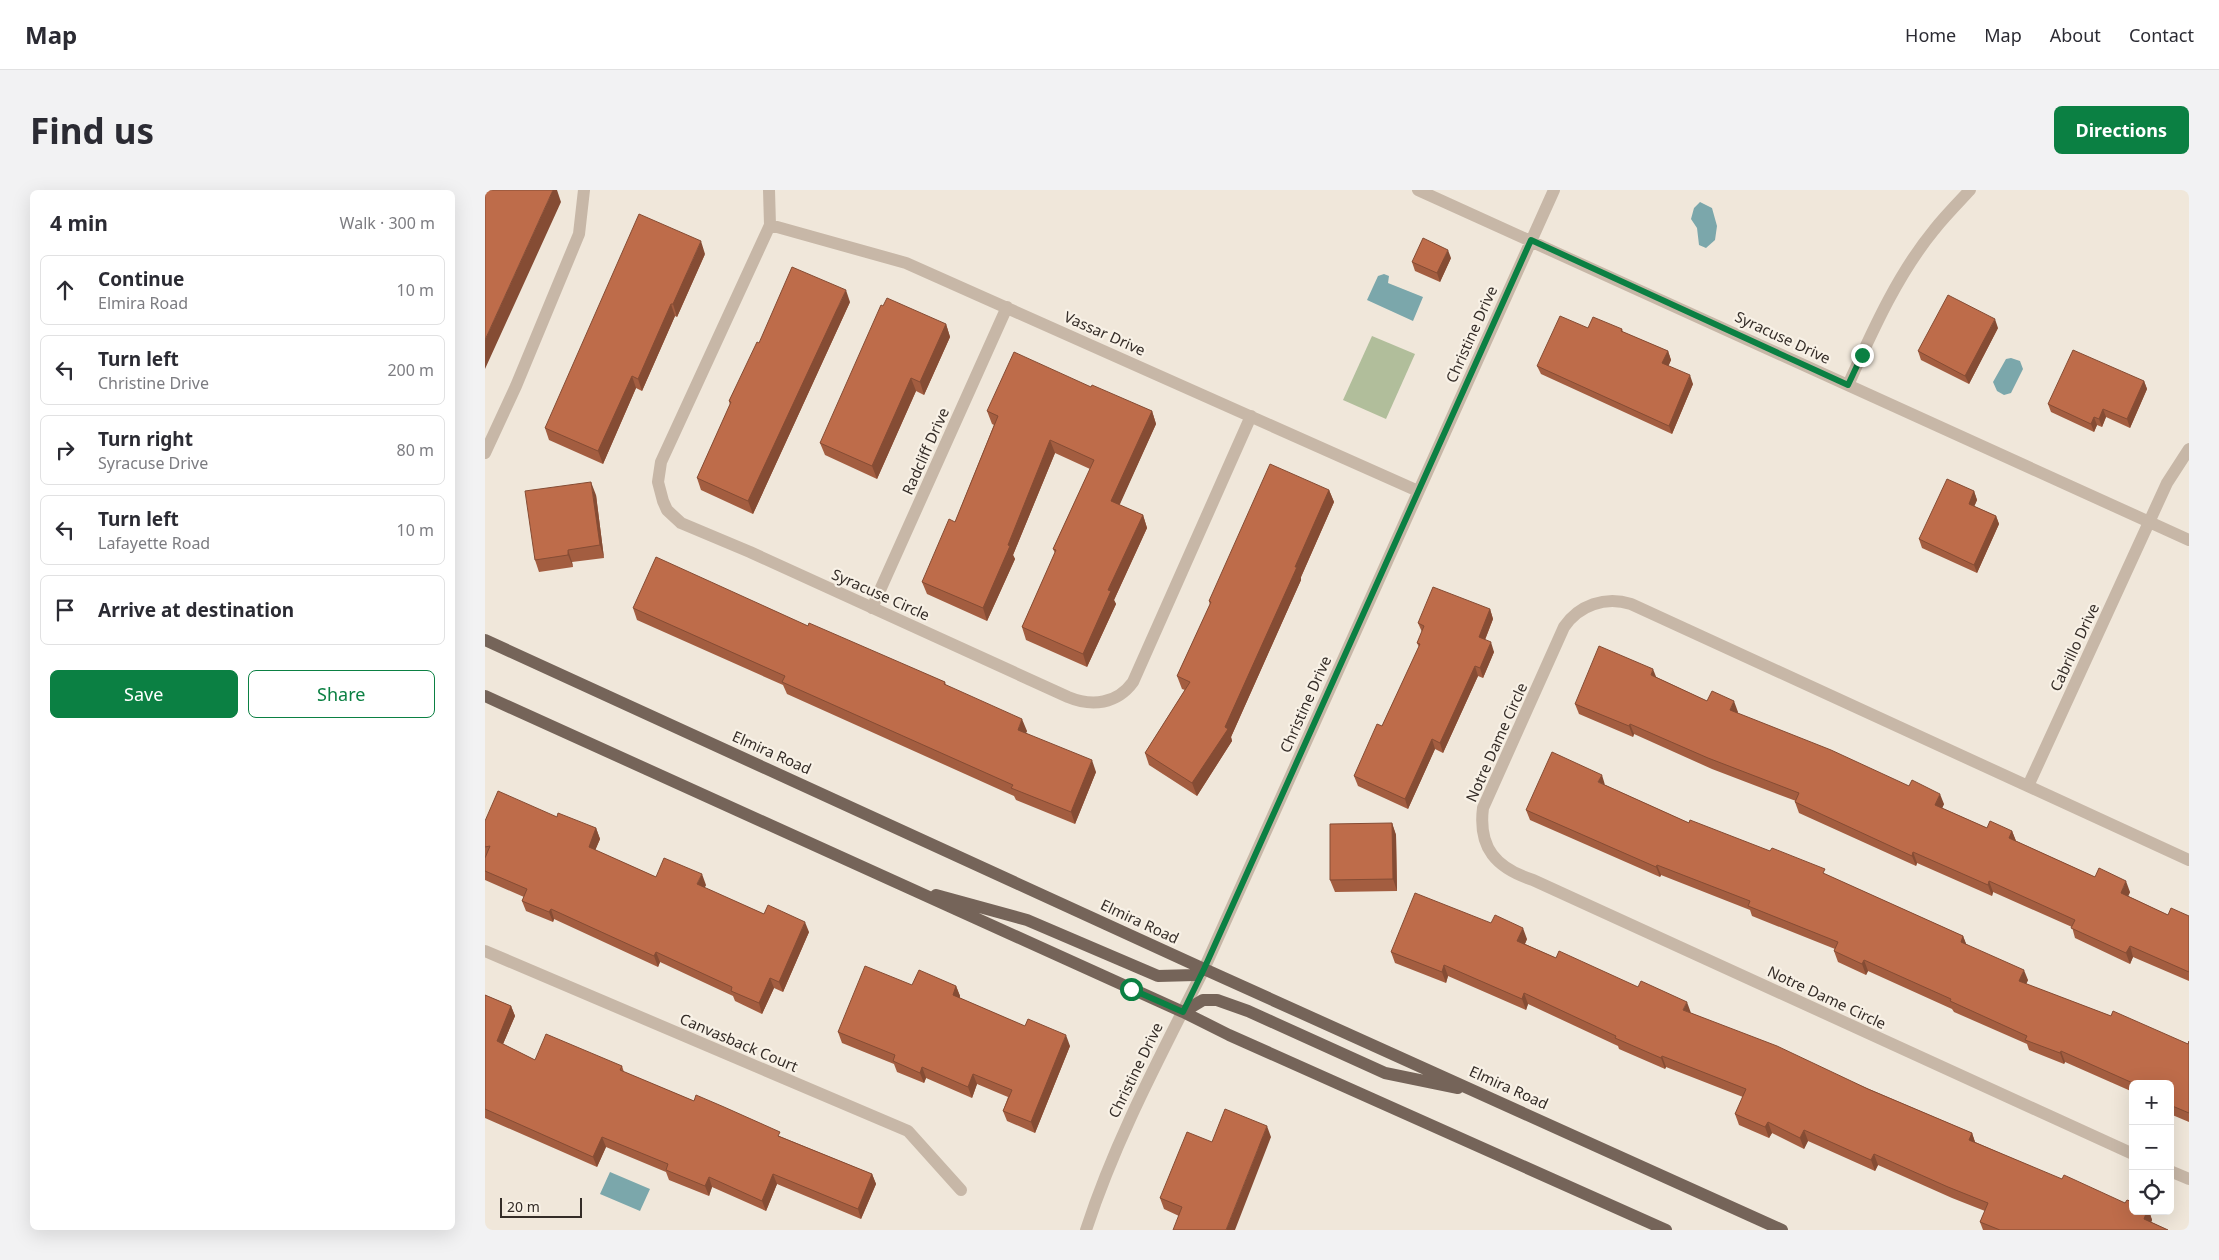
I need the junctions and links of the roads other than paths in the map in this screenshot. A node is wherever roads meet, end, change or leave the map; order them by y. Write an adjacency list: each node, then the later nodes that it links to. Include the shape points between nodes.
1 (584, 190): 11 (street, via 579,234 516,386)
2 (769, 190): 6 (street, Syracuse Circle)
3 (1418, 190): 7 (street, Syracuse Drive)
4 (1554, 190): 7 (street, Christine Drive)
5 (1970, 190): 9 (street, via 1933,231 1901,278)
6 (770, 225): 8 (street, Vassar Drive, via 906,263); 17 (street, Syracuse Circle, via 661,462 659,491 667,510 681,524)
7 (1531, 240): 9 (street, Syracuse Drive); 14 (street, Christine Drive)
8 (1007, 307): 10 (street, Vassar Drive); 17 (street, Radcliff Drive)
9 (1848, 385): 15 (street, Syracuse Drive)
10 (1251, 416): 14 (street, Vassar Drive); 17 (street, Syracuse Circle, via 1136,676 1129,688 1118,696 1102,702 1079,702)
11 (490, 429): 13 (street)
12 (2189, 449): 15 (street, Cabrillo Drive, via 2167,483)
13 (485, 452)
14 (1418, 491): 24 (street, Christine Drive)
15 (2149, 522): 16 (street, Syracuse Drive); 20 (street, Cabrillo Drive)
16 (2189, 540)
17 (872, 608)
18 (485, 640): 24 (main road, Elmira Road)
19 (485, 696): 22 (main road)
20 (2028, 786): 21 (street, Notre Dame Circle); 27 (street, Notre Dame Circle, via 1631,604 1608,600 1582,609 1564,628 1487,795 1481,821 1483,836 1494,857 1516,874)
21 (2189, 860)
22 (912, 890): 24 (main road, via 1027,920 1158,976 1195,975); 25 (main road)
23 (485, 951): 30 (street, Canvasback Court, via 908,1132)
24 (1204, 969): 25 (street, Christine Drive); 26 (main road, Elmira Road)
25 (1183, 1012): 26 (main road, via 1203,1000 1217,1000 1385,1073); 31 (street, Christine Drive, via 1123,1132); 32 (main road)
26 (1482, 1093): 33 (main road, Elmira Road)
27 (2129, 1152)
28 (2174, 1173): 29 (street)
29 (2189, 1179)
30 (961, 1190)
31 (1086, 1230)
32 (1666, 1230)
33 (1782, 1230)

